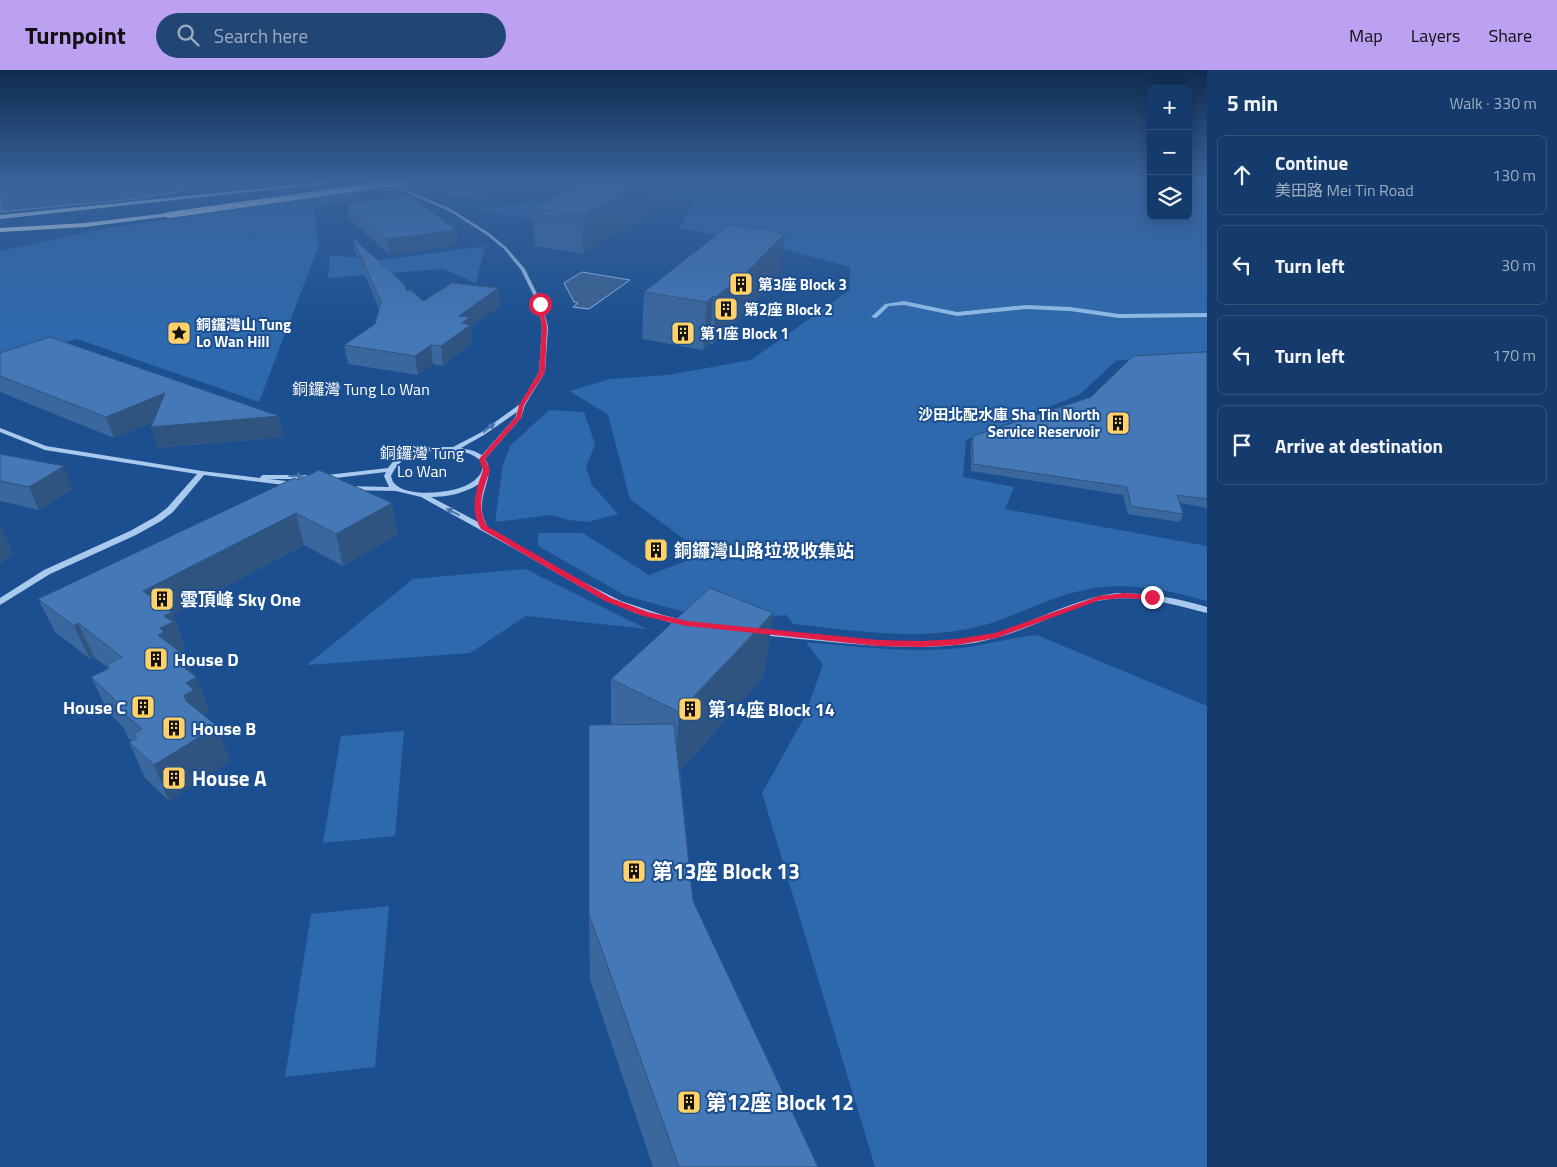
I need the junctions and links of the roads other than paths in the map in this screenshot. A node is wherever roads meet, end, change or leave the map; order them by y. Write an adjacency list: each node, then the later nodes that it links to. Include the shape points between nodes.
1 (486, 232): 2 (street, via 505,248 531,282 540,304 544,327 542,372)
2 (522, 405): 4 (street, one-way to 2, via 482,434); 5 (street, via 518,418)
3 (0, 430): 7 (street, via 45,448)
4 (454, 448): 5 (street, via 466,450); 6 (street, via 418,451 395,462)
5 (482, 459): 8 (street, via 487,470)
6 (389, 470): 9 (street, one-way to 6, via 327,476); 12 (street, via 387,477)
7 (202, 473): 9 (street); 15 (street, via 158,519 47,572)
8 (484, 476): 13 (street, via 472,486 453,493); 14 (street, via 477,506)
9 (248, 477): 10 (street)
10 (308, 486)
11 (338, 488): 12 (street)
12 (397, 489): 13 (street)
13 (424, 496): 14 (street, one-way to 13)
14 (484, 528): 17 (street, via 621,605 659,618)
15 (0, 602)
16 (1207, 610): 18 (street, via 1165,599 1111,596 1087,601 996,635 940,643 878,643)
17 (695, 625)
18 (748, 631)

